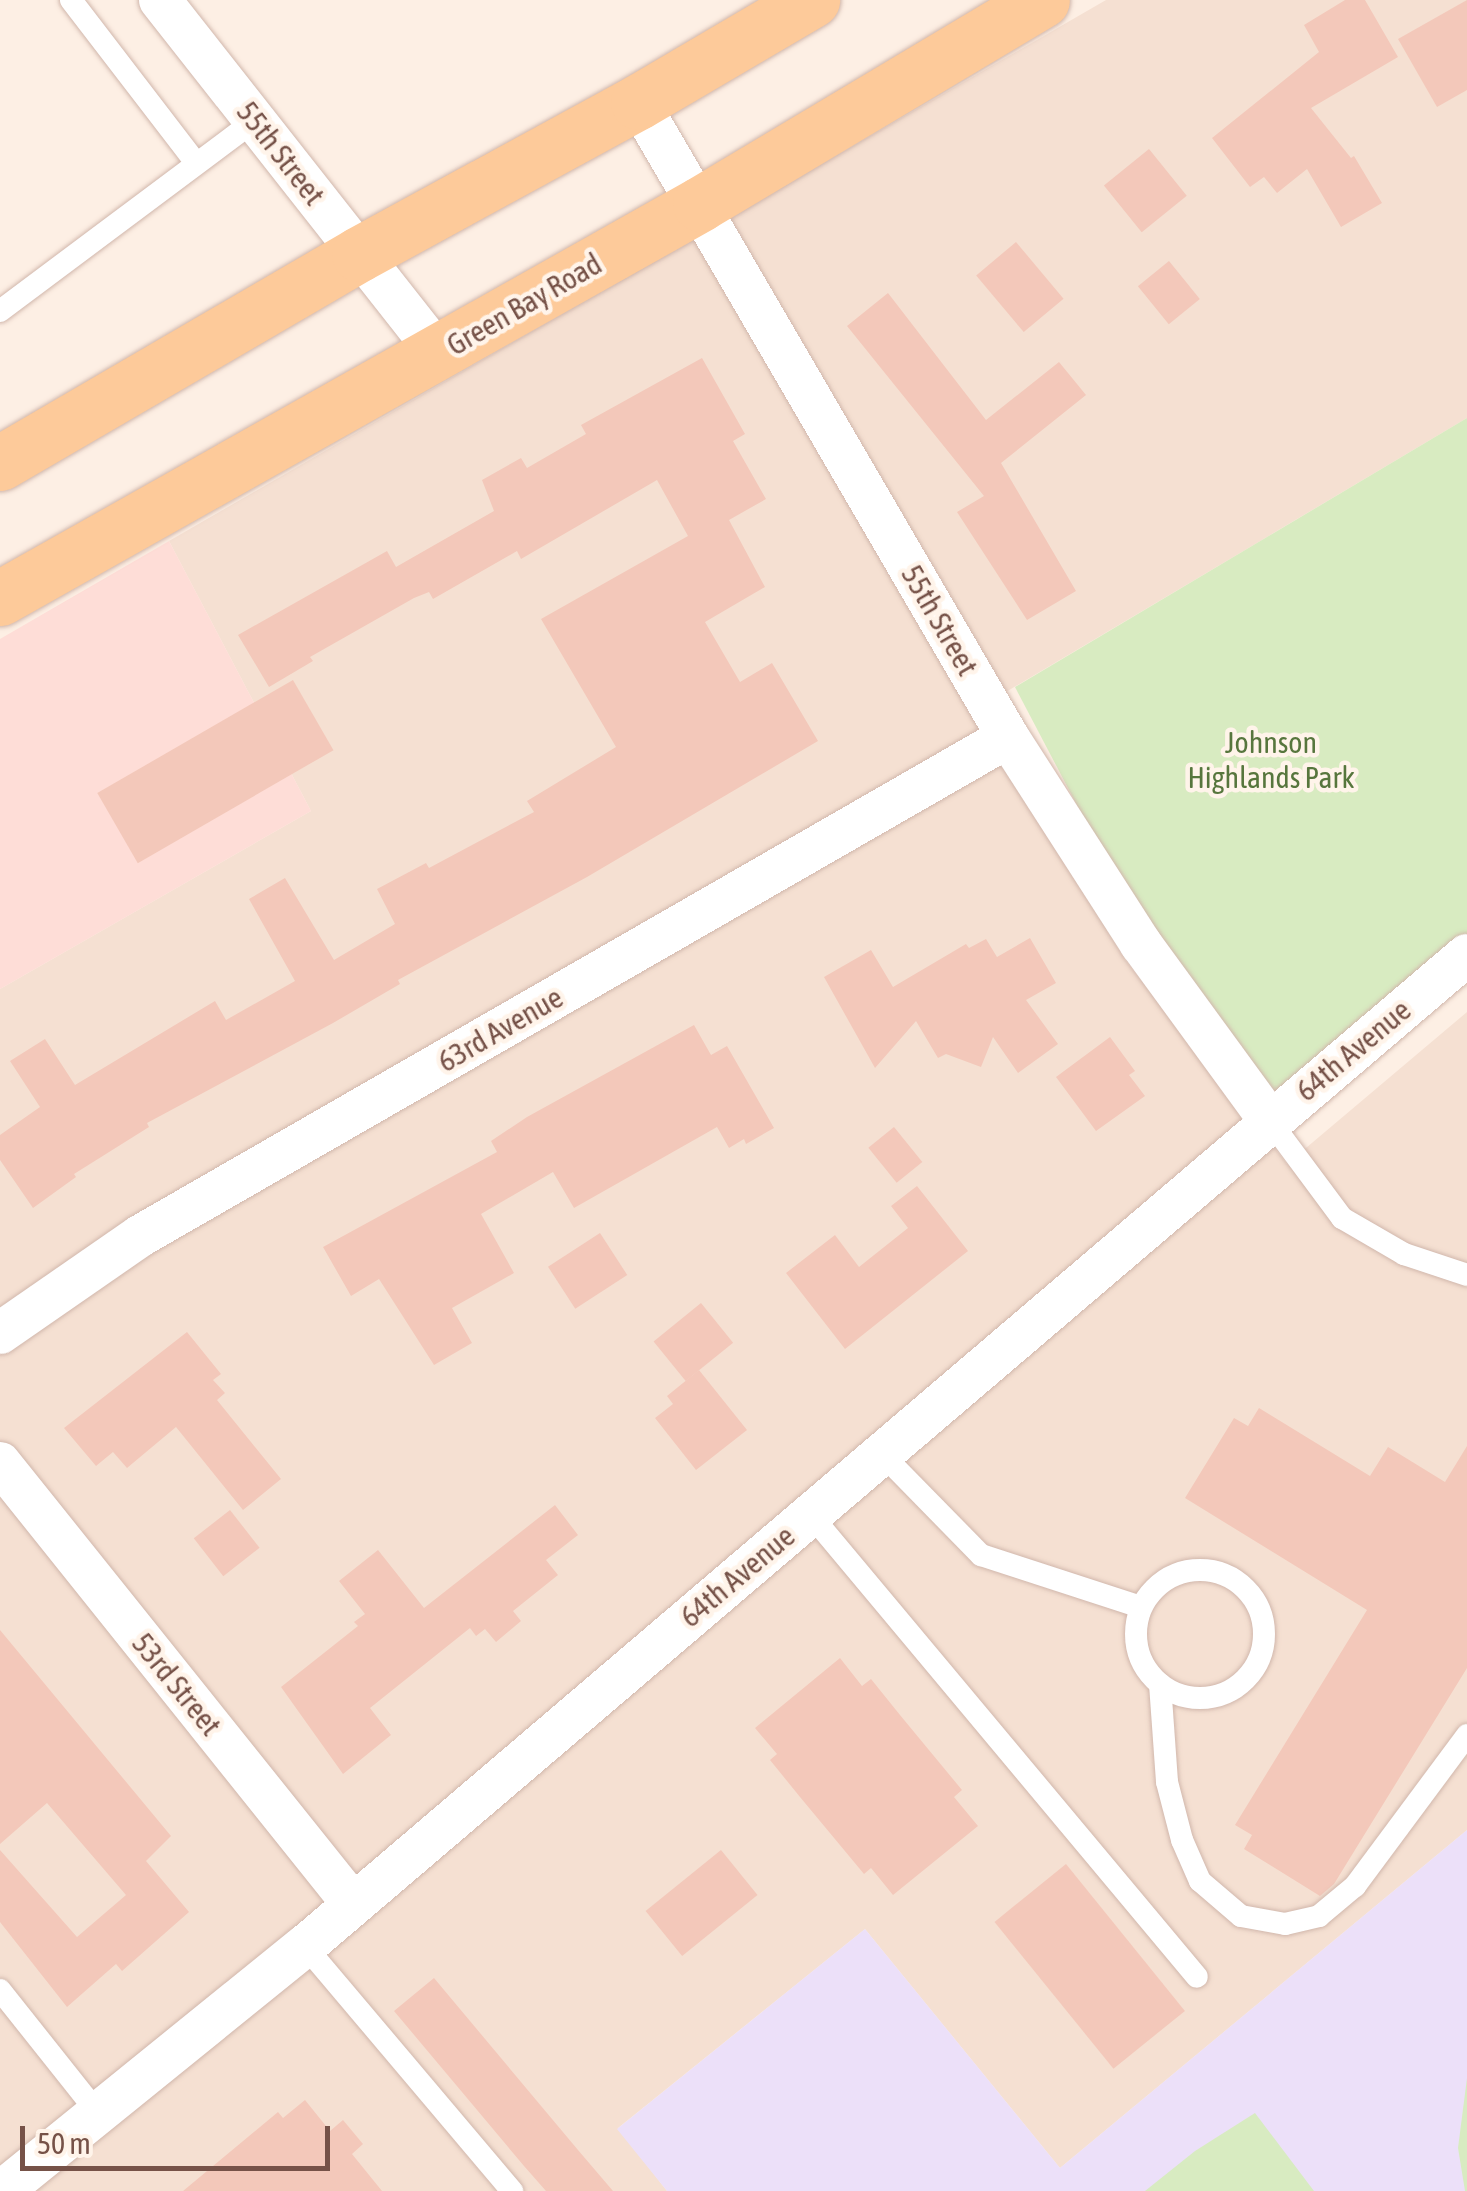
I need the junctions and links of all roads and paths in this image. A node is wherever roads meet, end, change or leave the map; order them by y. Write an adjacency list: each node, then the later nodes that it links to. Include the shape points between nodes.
1 (71, 0): 7 (lane)
2 (160, 0): 6 (street, 55th Street)
3 (812, 0): 5 (main road)
4 (1042, 0): 8 (main road, Green Bay Road)
5 (638, 102): 8 (street, 55th Street); 9 (main road)
6 (255, 120): 7 (lane); 9 (street, 55th Street)
7 (196, 163): 10 (lane)
8 (700, 204): 11 (main road, Green Bay Road); 14 (street, 55th Street)
9 (359, 254): 11 (street, 55th Street); 12 (main road)
10 (0, 310)
11 (438, 354): 13 (main road, Green Bay Road)
12 (0, 463)
13 (0, 598)
14 (1008, 737): 16 (street, 55th Street, via 1142,944); 18 (street, 63rd Avenue, via 140,1236)
15 (1467, 955): 16 (street, 64th Avenue)
16 (1270, 1121): 17 (lane, via 1342,1218 1404,1254); 19 (street, 64th Avenue)
17 (1467, 1275)
18 (0, 1333)
19 (881, 1453): 21 (street, 64th Avenue); 22 (lane, via 981,1555)
20 (0, 1463): 25 (street, 53rd Street)
21 (810, 1514): 25 (street, 64th Avenue); 27 (lane)
22 (1140, 1607): 23 (lane, via 1137,1649); 23 (lane, via 1169,1576 1210,1569 1231,1577 1260,1608 1263,1650 1240,1685 1200,1699)
23 (1160, 1684): 24 (lane, via 1167,1782 1200,1880 1241,1916 1284,1924 1319,1916 1355,1886)
24 (1467, 1735)
25 (354, 1904): 26 (street, 64th Avenue)
26 (305, 1946): 29 (street, 64th Avenue); 31 (lane)
27 (1197, 1977)
28 (0, 1990): 29 (lane)
29 (98, 2112): 30 (street, 64th Avenue)
30 (2, 2191)
31 (512, 2191)

